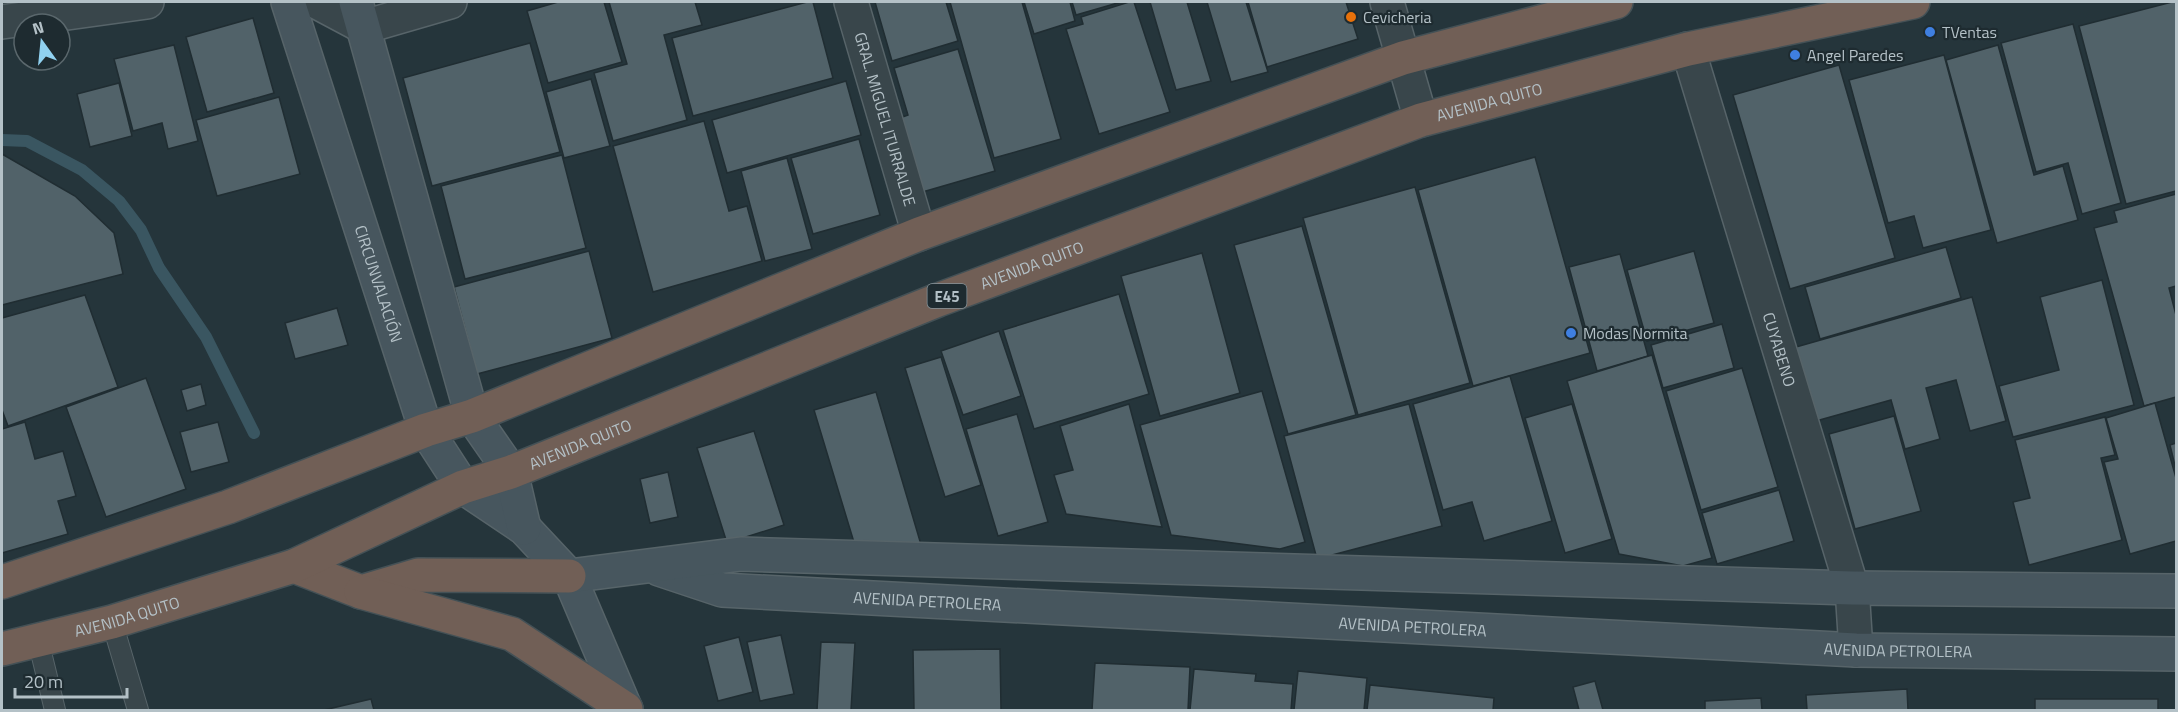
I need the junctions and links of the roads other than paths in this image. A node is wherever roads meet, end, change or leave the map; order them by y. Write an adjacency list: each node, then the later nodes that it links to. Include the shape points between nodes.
1 (147, 2): 10 (street)
2 (288, 2): 16 (main road, CIRCUNVALACIÓN)
3 (317, 2): 9 (street)
4 (450, 2): 9 (street)
5 (851, 2): 14 (street, GRAL. MIGUEL ITURRALDE)
6 (1386, 2): 12 (street)
7 (1616, 2): 12 (highway)
8 (1913, 2): 11 (highway, AVENIDA QUITO / E45)
9 (360, 14): 15 (main road, CIRCUNVALACIÓN)
10 (2, 22)
11 (1688, 49): 13 (highway, AVENIDA QUITO / E45); 24 (street, CUYABENO)
12 (1403, 58): 13 (street); 14 (highway)
13 (1421, 120): 17 (highway, AVENIDA QUITO / E45, via 938,300)
14 (919, 234): 15 (highway)
15 (472, 416): 16 (highway); 17 (main road, CIRCUNVALACIÓN)
16 (426, 430): 18 (main road, CIRCUNVALACIÓN); 23 (highway, via 228,507)
17 (511, 472): 18 (highway, AVENIDA QUITO / E45); 19 (main road, CIRCUNVALACIÓN)
18 (463, 487): 19 (main road, CIRCUNVALACIÓN); 20 (highway, AVENIDA QUITO / E45)
19 (524, 528): 22 (main road, CIRCUNVALACIÓN)
20 (294, 566): 26 (highway); 27 (highway, AVENIDA QUITO / E45)
21 (651, 567): 22 (main road, AVENIDA PETROLERA); 24 (main road, AVENIDA PETROLERA, via 741,554); 30 (main road, AVENIDA PETROLERA, via 722,590)
22 (568, 576): 26 (highway, via 418,576); 32 (main road, CIRCUNVALACIÓN)
23 (2, 582)
24 (1852, 588): 25 (main road, AVENIDA PETROLERA); 30 (street, CUYABENO)
25 (2176, 591)
26 (361, 592): 32 (highway, via 512,634)
27 (112, 622): 28 (highway, AVENIDA QUITO / E45); 34 (lane)
28 (38, 640): 29 (highway, AVENIDA QUITO / E45); 33 (lane)
29 (2, 649)
30 (1856, 650): 31 (main road, AVENIDA PETROLERA)
31 (2176, 654)
32 (626, 710)
33 (55, 711)
34 (138, 711)

